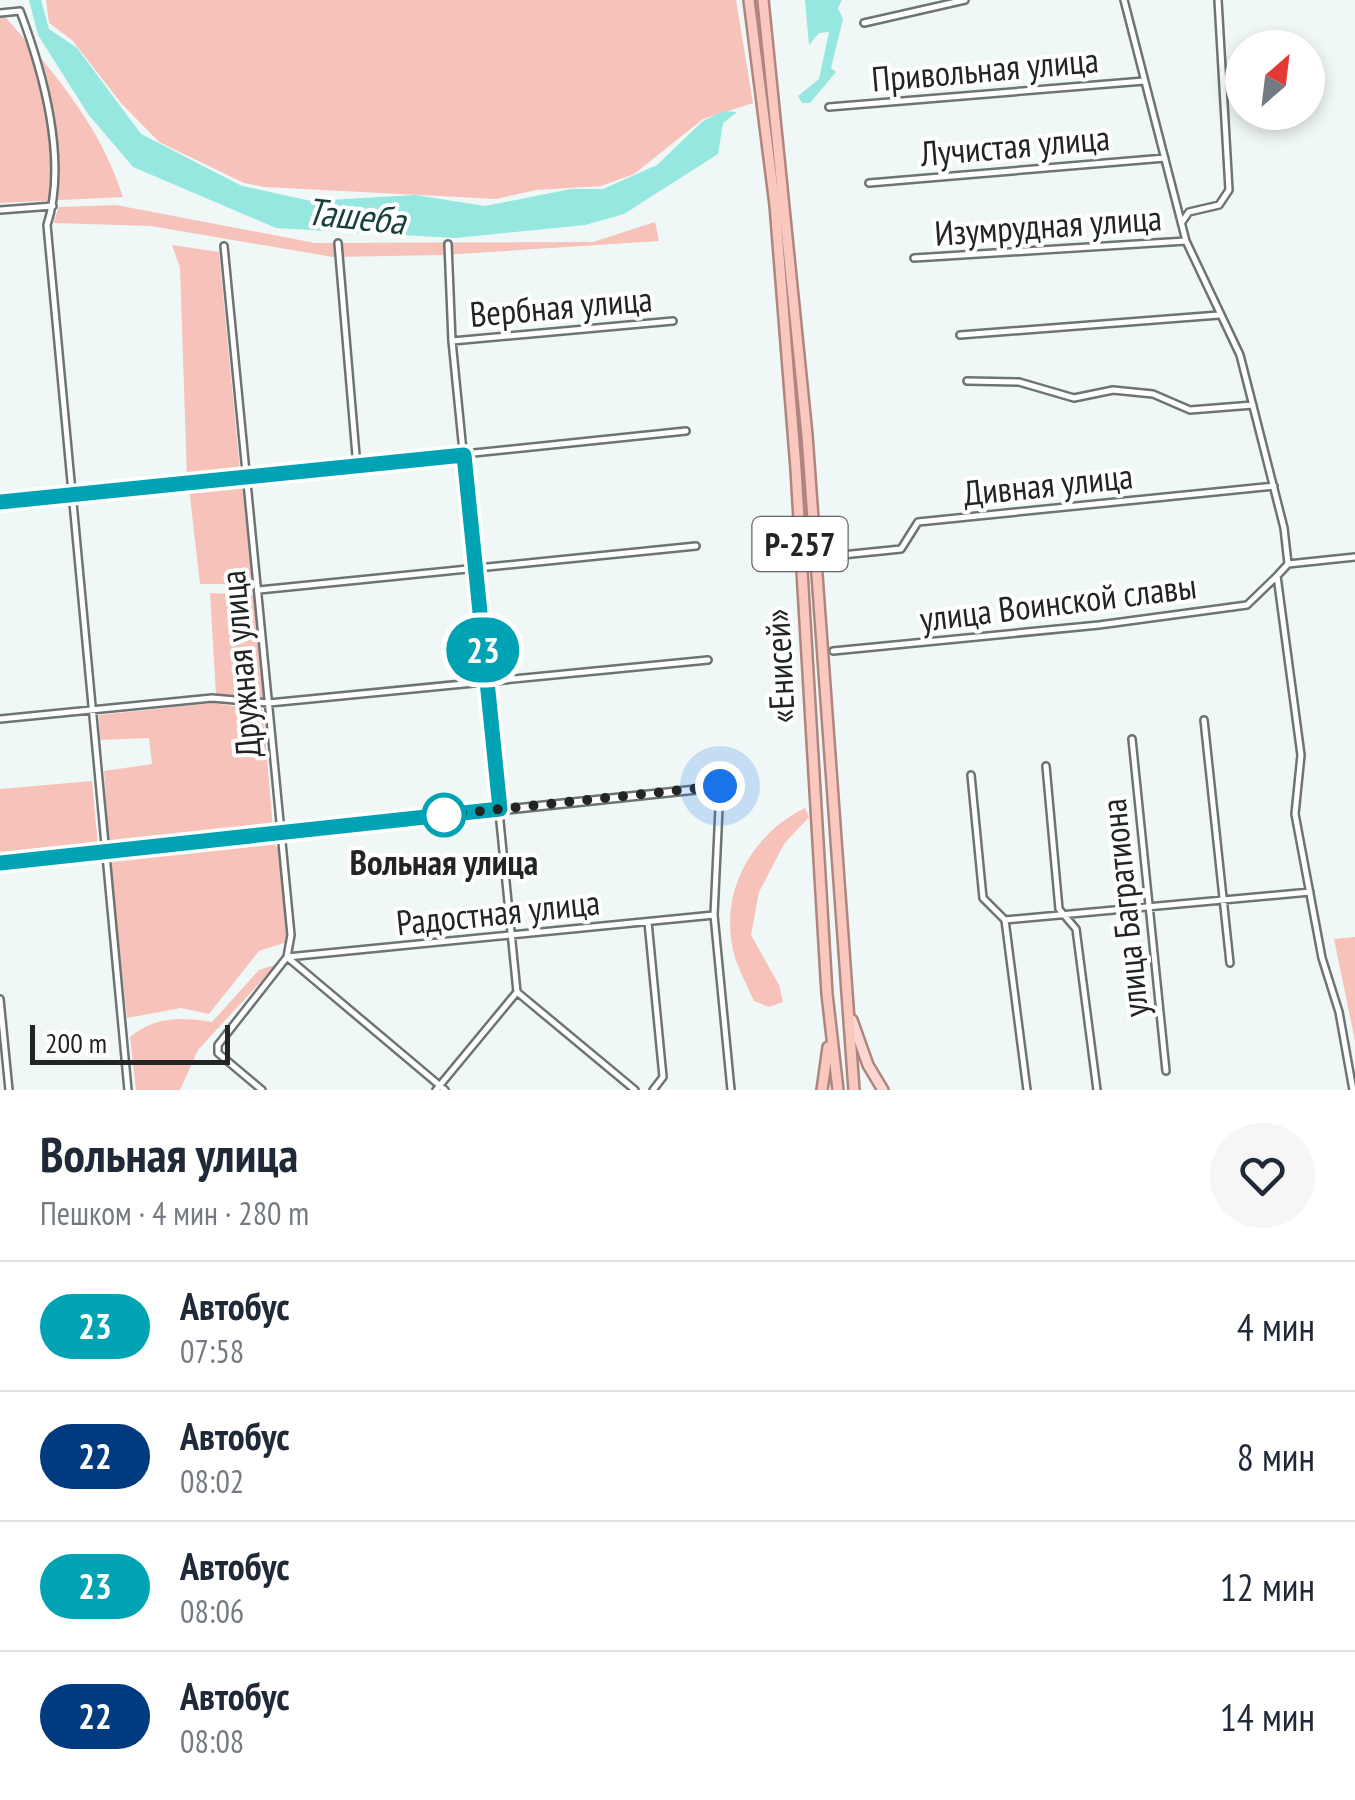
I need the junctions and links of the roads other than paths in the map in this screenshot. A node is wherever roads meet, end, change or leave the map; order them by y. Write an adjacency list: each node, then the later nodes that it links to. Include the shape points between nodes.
1 (20, 0): 7 (street)
2 (749, 0): 69 (highway, «Енисей» / Р-257, via 775,205)
3 (763, 0): 67 (highway, «Енисей» / Р-257, via 807,435)
4 (965, 0): 9 (street)
5 (1124, 0): 10 (street)
6 (1218, 0): 16 (street, via 1228,190 1218,205 1189,212)
7 (20, 12): 8 (street); 14 (street, via 49,100)
8 (0, 13)
9 (864, 23)
10 (1144, 81): 11 (street, Привольная улица); 12 (street)
11 (829, 107)
12 (1165, 158): 13 (street, Лучистая улица); 16 (street)
13 (869, 183)
14 (53, 206): 15 (street); 33 (street, via 46,225)
15 (0, 210)
16 (1182, 222): 17 (street)
17 (1186, 241): 21 (street, Изумрудная улица); 22 (street)
18 (338, 243): 30 (street)
19 (448, 244): 25 (street)
20 (224, 246): 31 (street, Дружная улица)
21 (914, 258)
22 (1219, 314): 24 (street); 27 (street, via 1240,356)
23 (673, 322): 25 (street, Вербная улица)
24 (960, 335)
25 (452, 341): 29 (street)
26 (967, 381): 27 (street, via 1019,382 1074,398 1113,390 1153,394 1190,410)
27 (1253, 406): 32 (street)
28 (686, 431): 29 (street)
29 (464, 455): 30 (street); 39 (street)
30 (357, 466): 31 (street)
31 (247, 478): 33 (street); 41 (street, Дружная улица)
32 (1274, 486): 36 (street, Дивная улица, via 918,522 902,549); 38 (street)
33 (69, 495): 34 (street); 46 (street)
34 (0, 502)
35 (696, 546): 39 (street)
36 (842, 555)
37 (1355, 557): 38 (street)
38 (1288, 564): 40 (street, улица Воинской славы)
39 (475, 567): 41 (street); 44 (street)
40 (1276, 576): 42 (street, улица Воинской славы, via 1247,605); 57 (street, via 1301,755 1295,814)
41 (259, 590): 45 (street, Дружная улица)
42 (834, 650)
43 (708, 660): 44 (street)
44 (486, 684): 45 (street); 53 (street)
45 (269, 703): 46 (street, via 212,698); 54 (street, Дружная улица)
46 (90, 709): 47 (street); 55 (street)
47 (0, 719)
48 (1204, 720): 58 (street)
49 (1132, 739): 59 (street, улица Багратиона)
50 (1046, 766): 61 (street)
51 (970, 775): 62 (street, via 983,898)
52 (720, 786): 53 (street); 60 (street)
53 (500, 809): 54 (street); 64 (street)
54 (281, 834): 55 (street); 65 (street, Дружная улица, via 291,920)
55 (104, 853): 56 (street); 73 (street)
56 (0, 862)
57 (1310, 892): 58 (street); 86 (street)
58 (1223, 901): 59 (street); 66 (street)
59 (1150, 908): 61 (street); 71 (street, улица Багратиона)
60 (714, 916): 63 (street, Радостная улица); 79 (street)
61 (1064, 916): 62 (street); 85 (street, via 1076,929)
62 (1006, 920): 84 (street)
63 (648, 922): 64 (street, Радостная улица); 78 (street, via 663,1078)
64 (511, 936): 65 (street, Радостная улица); 68 (street)
65 (287, 957): 72 (street); 76 (street, via 218,1045 218,1054)
66 (1230, 963)
67 (844, 984): 82 (highway, «Енисей» / Р-257); 83 (main road, via 853,1027)
68 (516, 992): 72 (street); 77 (street)
69 (827, 994): 80 (highway); 81 (highway, «Енисей» / Р-257)
70 (0, 999): 74 (street)
71 (1166, 1071)
72 (441, 1088)
73 (128, 1089): 75 (street)
74 (9, 1090)
75 (117, 1090)
76 (262, 1090)
77 (636, 1090)
78 (653, 1090)
79 (732, 1090)
80 (822, 1090)
81 (838, 1090)
82 (854, 1090)
83 (884, 1090)
84 (1026, 1090)
85 (1097, 1090)
86 (1353, 1090)

